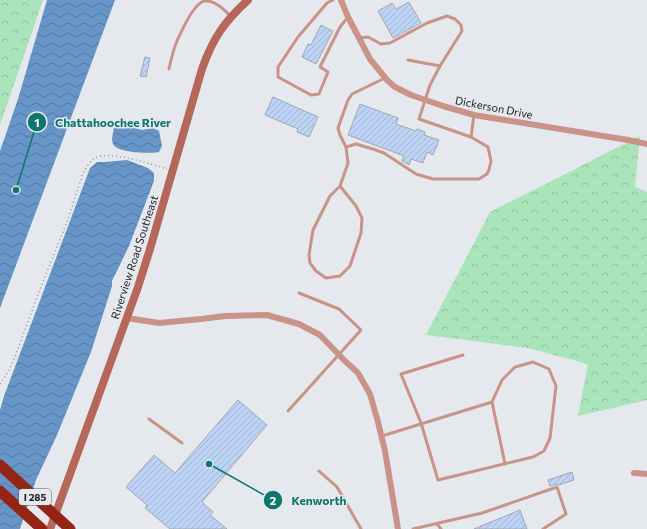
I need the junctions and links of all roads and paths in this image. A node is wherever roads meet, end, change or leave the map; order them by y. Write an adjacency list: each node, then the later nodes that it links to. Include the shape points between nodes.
1 (248, 0): 4 (street, Riverview Road Southeast)
2 (333, 0): 5 (lane, via 327,3 298,37 278,67 278,77 311,95 319,94 328,72 320,67 340,27)
3 (341, 0): 5 (street, Dickerson Drive)
4 (232, 16): 9 (lane, via 212,3 204,1 198,4 176,42); 16 (street, Riverview Road Southeast, via 208,51)
5 (348, 17): 6 (street, Dickerson Drive)
6 (359, 38): 8 (lane, via 368,37 381,44 390,43 427,23 447,16 461,25 462,31); 10 (street, Dickerson Drive, via 370,59)
7 (408, 60): 8 (lane)
8 (440, 66): 11 (lane)
9 (169, 69)
10 (385, 78): 11 (street, Dickerson Drive, via 395,87); 15 (lane, via 352,94 348,100 338,128)
11 (425, 100): 12 (street, Dickerson Drive); 13 (lane, via 419,119)
12 (474, 115): 13 (lane); 14 (street, Dickerson Drive)
13 (471, 137): 15 (lane, via 488,147 491,161 487,174 479,179 433,179 416,174 384,153 356,144)
14 (647, 144)
15 (346, 147): 17 (lane, via 348,162)
16 (173, 170): 19 (street, Riverview Road Southeast); 22 (path, via 132,159 101,156 94,158 83,173 16,354)
17 (340, 186): 17 (lane, via 330,196 313,230 309,255 310,263 326,278 340,276 350,266 361,233 362,218)
18 (299, 293): 20 (lane, via 339,309 361,330)
19 (127, 318): 20 (street, via 158,323 225,316 267,315 299,324 320,335); 37 (street, Riverview Road Southeast)
20 (339, 355): 24 (lane); 27 (street, via 358,373 370,394)
21 (463, 355): 26 (lane, via 401,374)
22 (0, 384)
23 (492, 402): 26 (lane); 29 (lane); 29 (lane, via 502,380 516,367 533,362 549,369 556,386 550,438 544,451 533,457)
24 (288, 411)
25 (149, 420): 28 (lane)
26 (421, 423): 27 (lane); 29 (lane, via 438,480)
27 (382, 436): 40 (street)
28 (182, 443)
29 (505, 464)
30 (0, 465): 38 (highway, I 285)
31 (319, 471): 39 (lane, via 337,487)
32 (634, 473): 33 (street)
33 (647, 474)
34 (0, 491): 36 (highway, I 285)
35 (437, 524): 41 (lane); 42 (lane); 43 (lane, via 482,513 557,487 566,514)
36 (42, 529)
37 (50, 529)
38 (70, 529)
39 (361, 529)
40 (398, 529)
41 (413, 529)
42 (441, 529)
43 (543, 529)

